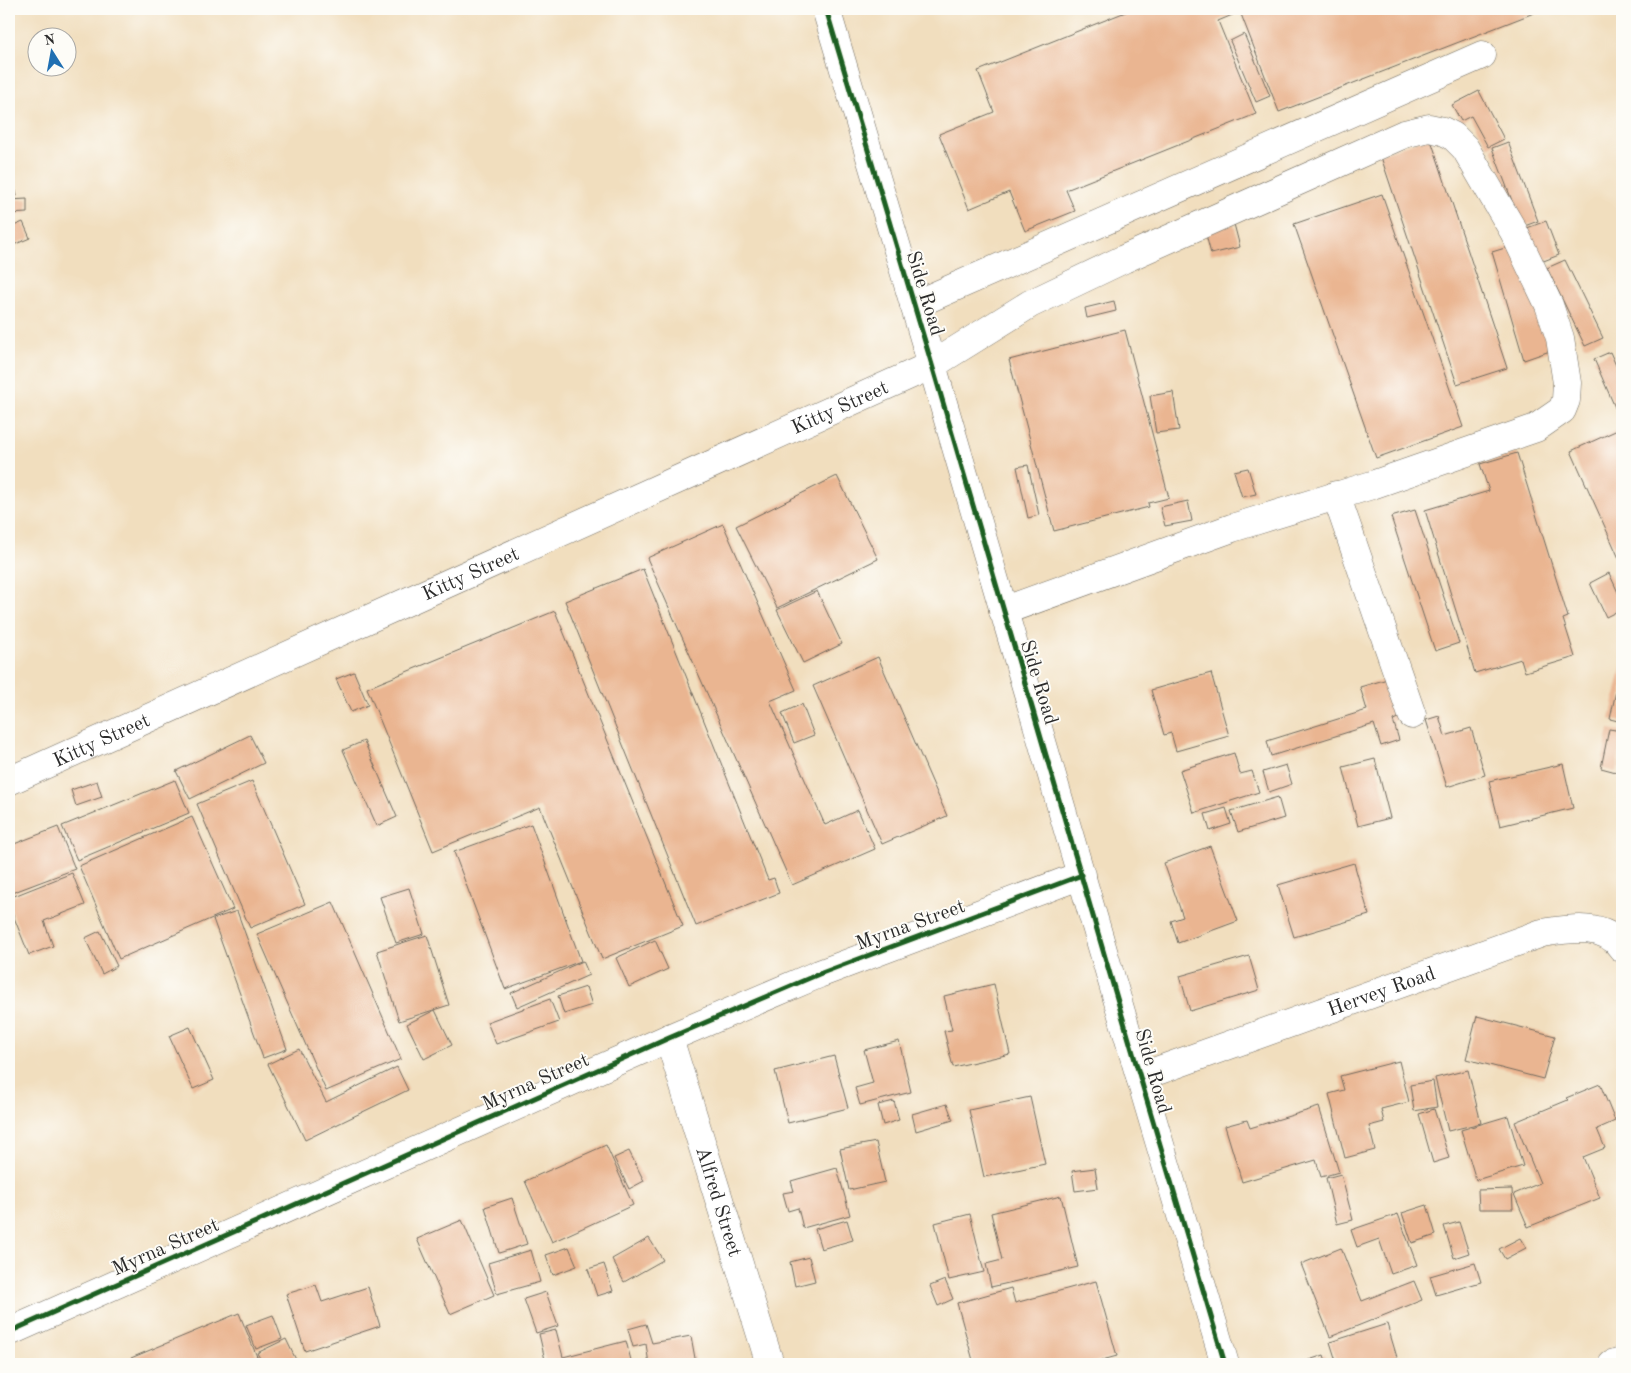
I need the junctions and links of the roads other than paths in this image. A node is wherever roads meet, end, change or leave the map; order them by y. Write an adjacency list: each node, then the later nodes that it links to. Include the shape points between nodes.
1 (826, 9): 3 (street, Side Road)
2 (1482, 55): 3 (street)
3 (914, 305): 4 (street, Side Road)
4 (932, 365): 5 (street, Kitty Street, via 1030,304 1133,255 1404,134 1429,128 1443,131 1465,148 1514,232 1549,305 1560,338 1568,383 1566,400 1562,410 1536,428); 6 (street, Side Road); 8 (street, Kitty Street)
5 (1336, 495): 6 (street, Kitty Street, via 1232,528); 7 (street)
6 (1003, 611): 9 (street, Side Road)
7 (1412, 715)
8 (9, 781)
9 (1082, 875): 11 (street, Myrna Street, via 818,974); 12 (street, Side Road)
10 (1622, 948): 12 (street, Hervey Road, via 1619,942 1600,932 1576,928 1542,933)
11 (669, 1038): 13 (street, Myrna Street); 15 (street, Alfred Street)
12 (1140, 1077): 16 (street, Side Road)
13 (9, 1332)
14 (1622, 1361): 17 (street)
15 (770, 1364)
16 (1225, 1364)
17 (1612, 1364)

